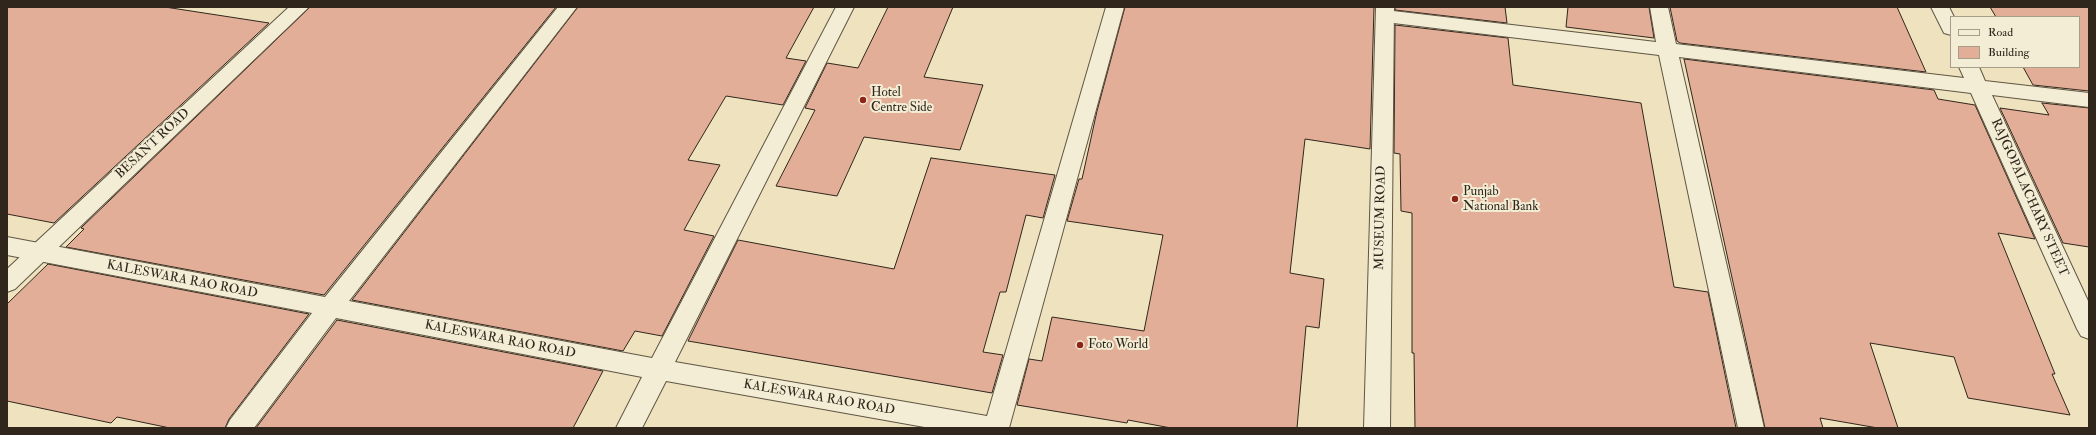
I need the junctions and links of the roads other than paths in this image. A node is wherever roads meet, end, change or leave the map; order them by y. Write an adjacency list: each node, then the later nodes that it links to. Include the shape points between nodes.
1 (300, 7): 14 (street, BESANT ROAD)
2 (568, 7): 16 (street)
3 (845, 7): 18 (street)
4 (1115, 7): 21 (street)
5 (1660, 7): 9 (street)
6 (1940, 7): 8 (street)
7 (1385, 11): 9 (street); 22 (street, MUSEUM ROAD)
8 (1950, 27)
9 (1667, 48): 11 (street); 23 (street)
10 (1970, 68): 11 (street, RAJGOPALACHARY STEET)
11 (1979, 87): 12 (street); 17 (street, RAJGOPALACHARY STEET)
12 (2089, 100)
13 (7, 246): 14 (street, KALESWARA RAO ROAD)
14 (38, 252): 15 (street, BESANT ROAD); 16 (street, KALESWARA RAO ROAD)
15 (7, 282)
16 (330, 308): 18 (street, KALESWARA RAO ROAD); 19 (street)
17 (2089, 329)
18 (660, 370): 20 (street); 21 (street, KALESWARA RAO ROAD)
19 (239, 428)
20 (629, 428)
21 (995, 428)
22 (1377, 428)
23 (1751, 428)

